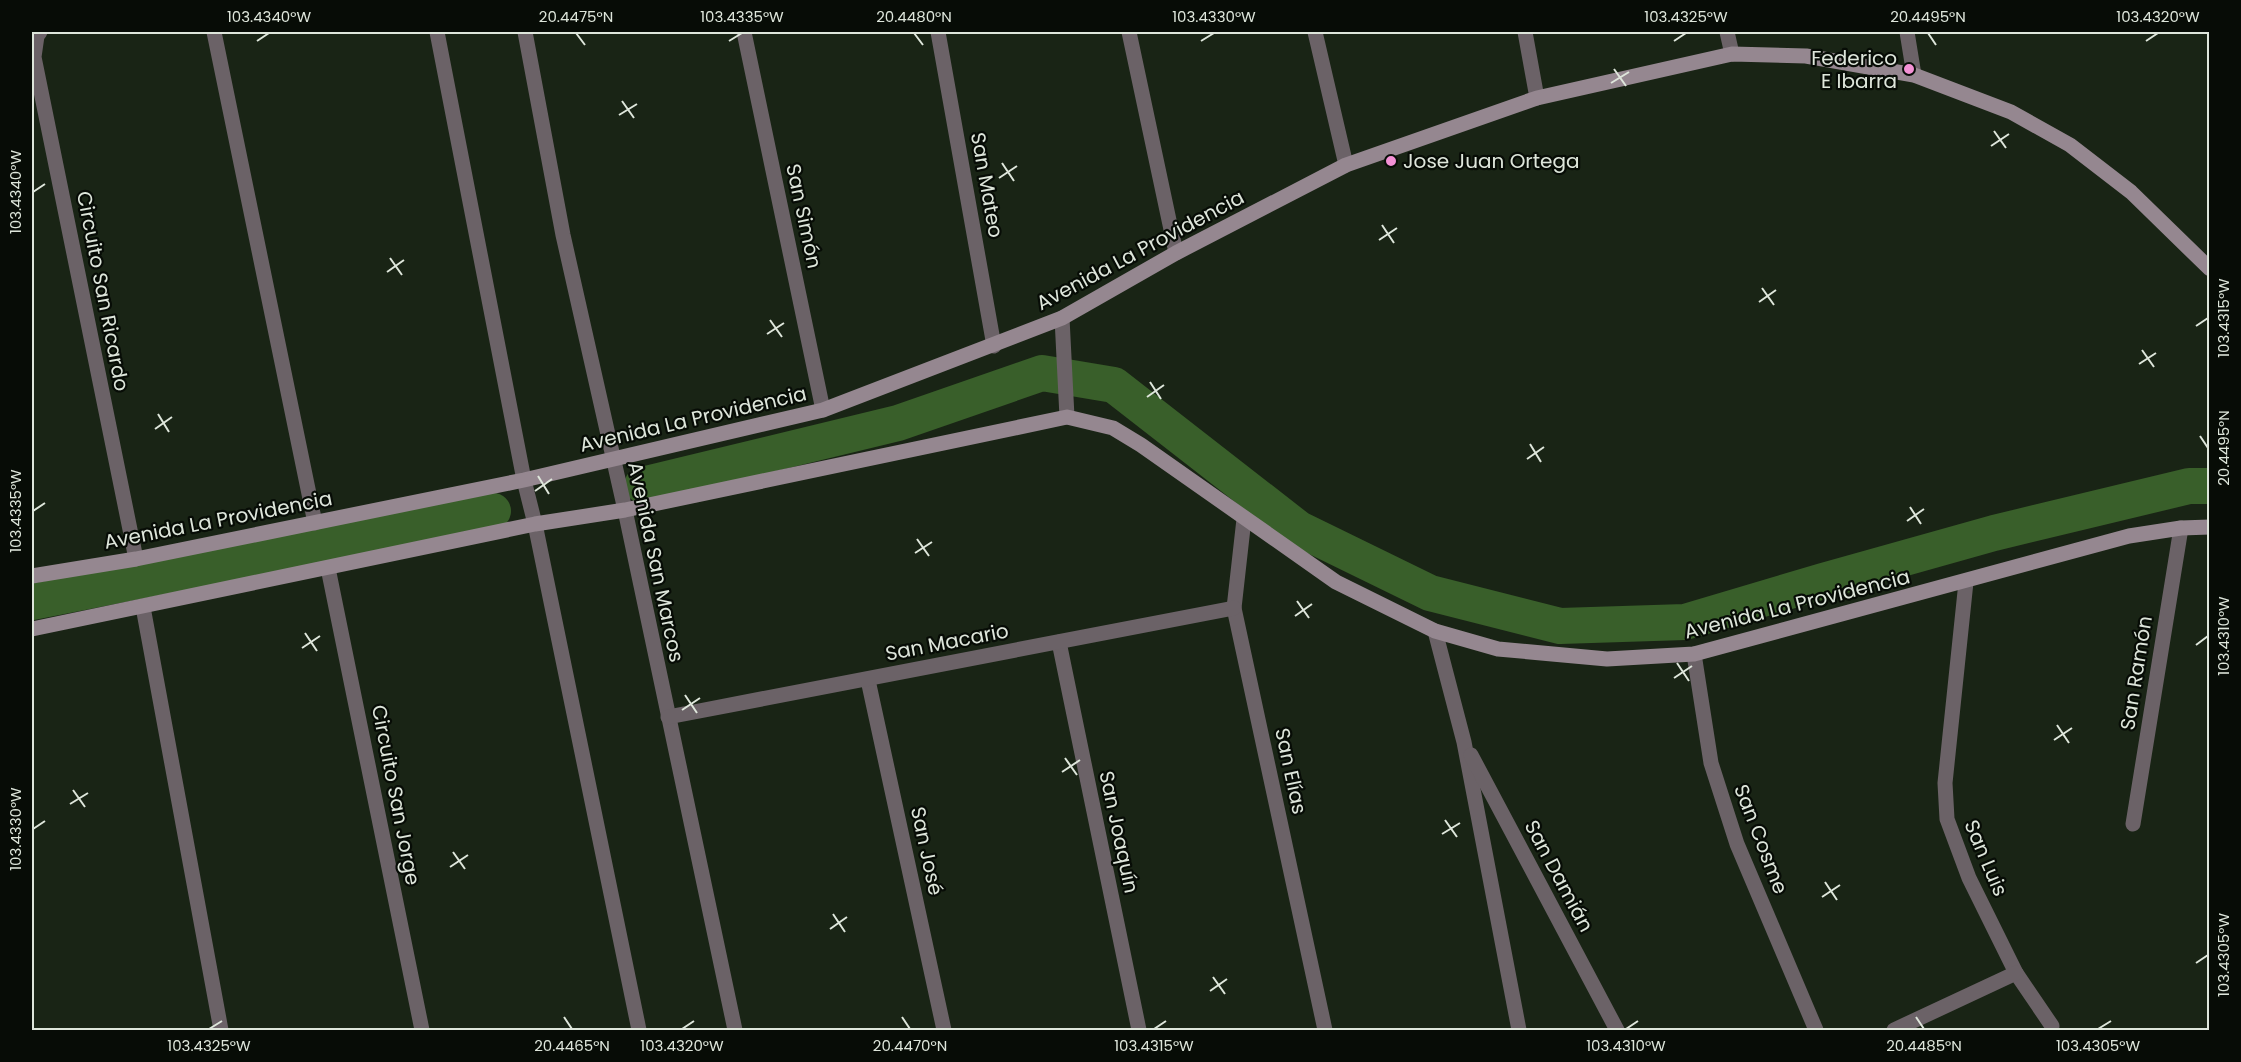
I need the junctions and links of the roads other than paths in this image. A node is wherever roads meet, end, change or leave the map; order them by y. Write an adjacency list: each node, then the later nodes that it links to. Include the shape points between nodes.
1 (40, 32): 30 (street, Circuito San Ricardo, via 34,57)
2 (214, 32): 26 (street)
3 (437, 32): 23 (street)
4 (525, 32): 22 (street, Avenida San Marcos, via 563,235)
5 (744, 32): 20 (street, San Simón)
6 (938, 32): 19 (street, San Mateo)
7 (1129, 32): 16 (street)
8 (1315, 32): 15 (street)
9 (1525, 32): 14 (street)
10 (1727, 32): 12 (street)
11 (1907, 32): 13 (street)
12 (1732, 54): 13 (street, Avenida La Providencia, via 1806,57); 14 (street, Avenida La Providencia)
13 (1914, 75): 17 (street, Avenida La Providencia, via 2011,112 2070,145 2131,192)
14 (1537, 98): 15 (street, Avenida La Providencia)
15 (1346, 165): 16 (street, Avenida La Providencia)
16 (1176, 253): 18 (street, Avenida La Providencia)
17 (2210, 269)
18 (1062, 318): 19 (street, Avenida La Providencia); 21 (street)
19 (994, 346): 20 (street, Avenida La Providencia)
20 (823, 410): 22 (street, Avenida La Providencia)
21 (1067, 417): 24 (street, Avenida La Providencia); 25 (street, Avenida La Providencia, via 1113,428)
22 (612, 459): 23 (street, Avenida La Providencia); 24 (street, Avenida San Marcos)
23 (524, 480): 26 (street, Avenida La Providencia); 27 (street)
24 (625, 510): 27 (street, Avenida La Providencia); 41 (street, Avenida San Marcos)
25 (1244, 519): 35 (street, San Elías); 37 (street, Avenida La Providencia, via 1336,582)
26 (315, 523): 30 (street, Avenida La Providencia)
27 (535, 524): 31 (street, Avenida La Providencia); 48 (street)
28 (2210, 527): 29 (street, Avenida La Providencia)
29 (2181, 528): 33 (street, Avenida La Providencia, via 2129,536); 43 (street, San Ramón)
30 (136, 559): 32 (street, Avenida La Providencia)
31 (328, 568): 34 (street, Avenida La Providencia); 47 (street, Circuito San Jorge)
32 (32, 576)
33 (1966, 582): 39 (street, Avenida La Providencia); 44 (street, San Luis, via 1945,783 1947,819 1969,878)
34 (143, 607): 36 (street, Avenida La Providencia); 46 (street)
35 (1234, 608): 38 (street, San Macario); 52 (street, San Elías)
36 (32, 629)
37 (1435, 631): 39 (street, Avenida La Providencia, via 1498,649 1596,658); 42 (street, San Damián)
38 (1059, 642): 40 (street, San Macario); 51 (street, San Joaquín)
39 (1694, 654): 55 (street, San Cosme, via 1711,763 1737,844)
40 (868, 680): 41 (street, San Macario); 50 (street, San José)
41 (668, 717): 49 (street, Avenida San Marcos)
42 (1464, 741): 53 (street, San Damián); 54 (street, San Damián)
43 (2133, 824)
44 (2016, 973): 45 (street, San Luis); 56 (street)
45 (2052, 1026)
46 (221, 1030)
47 (422, 1030)
48 (639, 1030)
49 (735, 1030)
50 (944, 1030)
51 (1139, 1030)
52 (1325, 1030)
53 (1520, 1030)
54 (1617, 1030)
55 (1816, 1030)
56 (1894, 1030)

